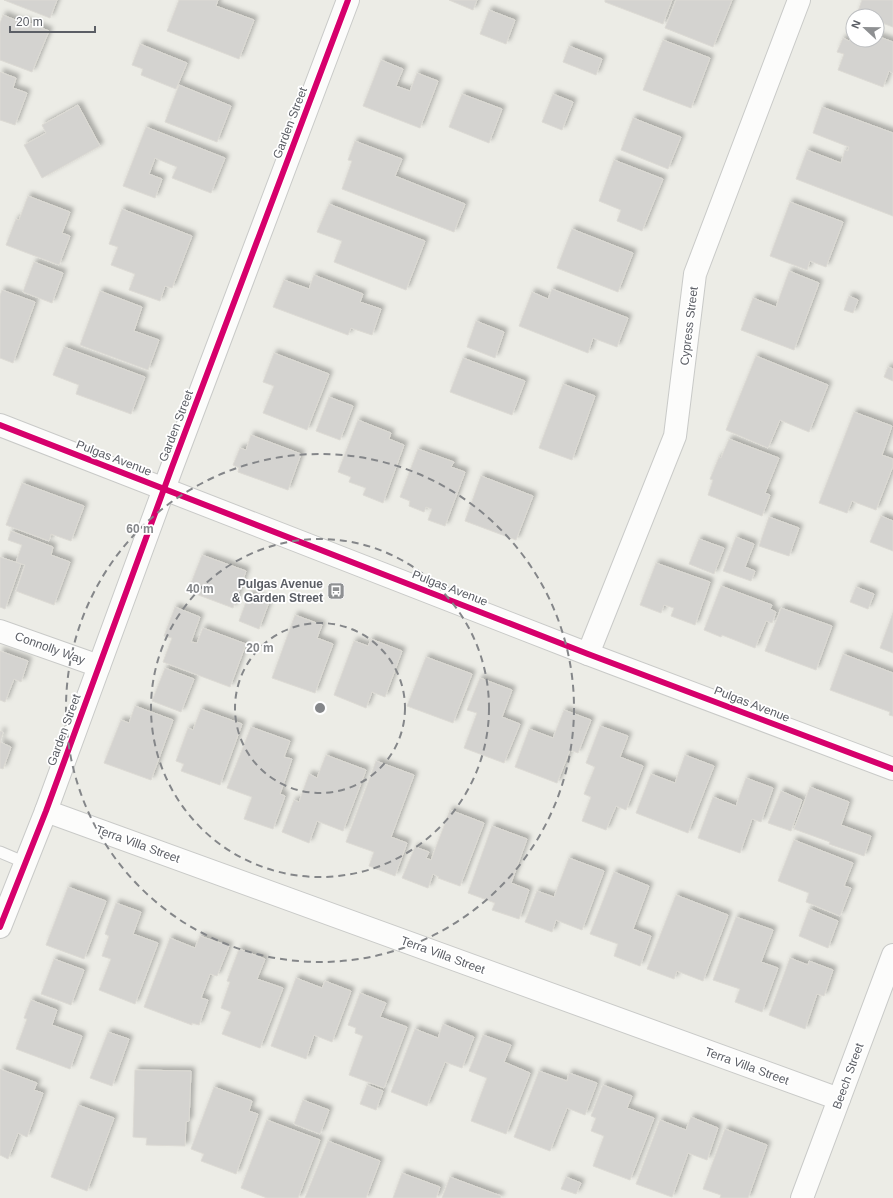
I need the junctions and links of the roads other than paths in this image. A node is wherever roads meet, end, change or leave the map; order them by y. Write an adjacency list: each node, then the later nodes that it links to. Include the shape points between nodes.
1 (348, 0): 4 (street, Garden Street)
2 (799, 0): 6 (street, Cypress Street, via 695,274 675,436)
3 (0, 425): 4 (street, Pulgas Avenue)
4 (164, 489): 6 (street, Pulgas Avenue); 7 (street, Garden Street)
5 (0, 631): 7 (street, Connolly Way)
6 (588, 654): 8 (street, Pulgas Avenue)
7 (99, 666): 9 (street, Garden Street)
8 (893, 768)
9 (46, 811): 11 (street, Garden Street); 14 (street, Terra Villa Street)
10 (0, 852): 11 (lane)
11 (26, 863): 12 (street, Garden Street)
12 (0, 927)
13 (893, 955): 14 (street, Beech Street)
14 (840, 1099): 15 (street, Beech Street)
15 (802, 1198)

